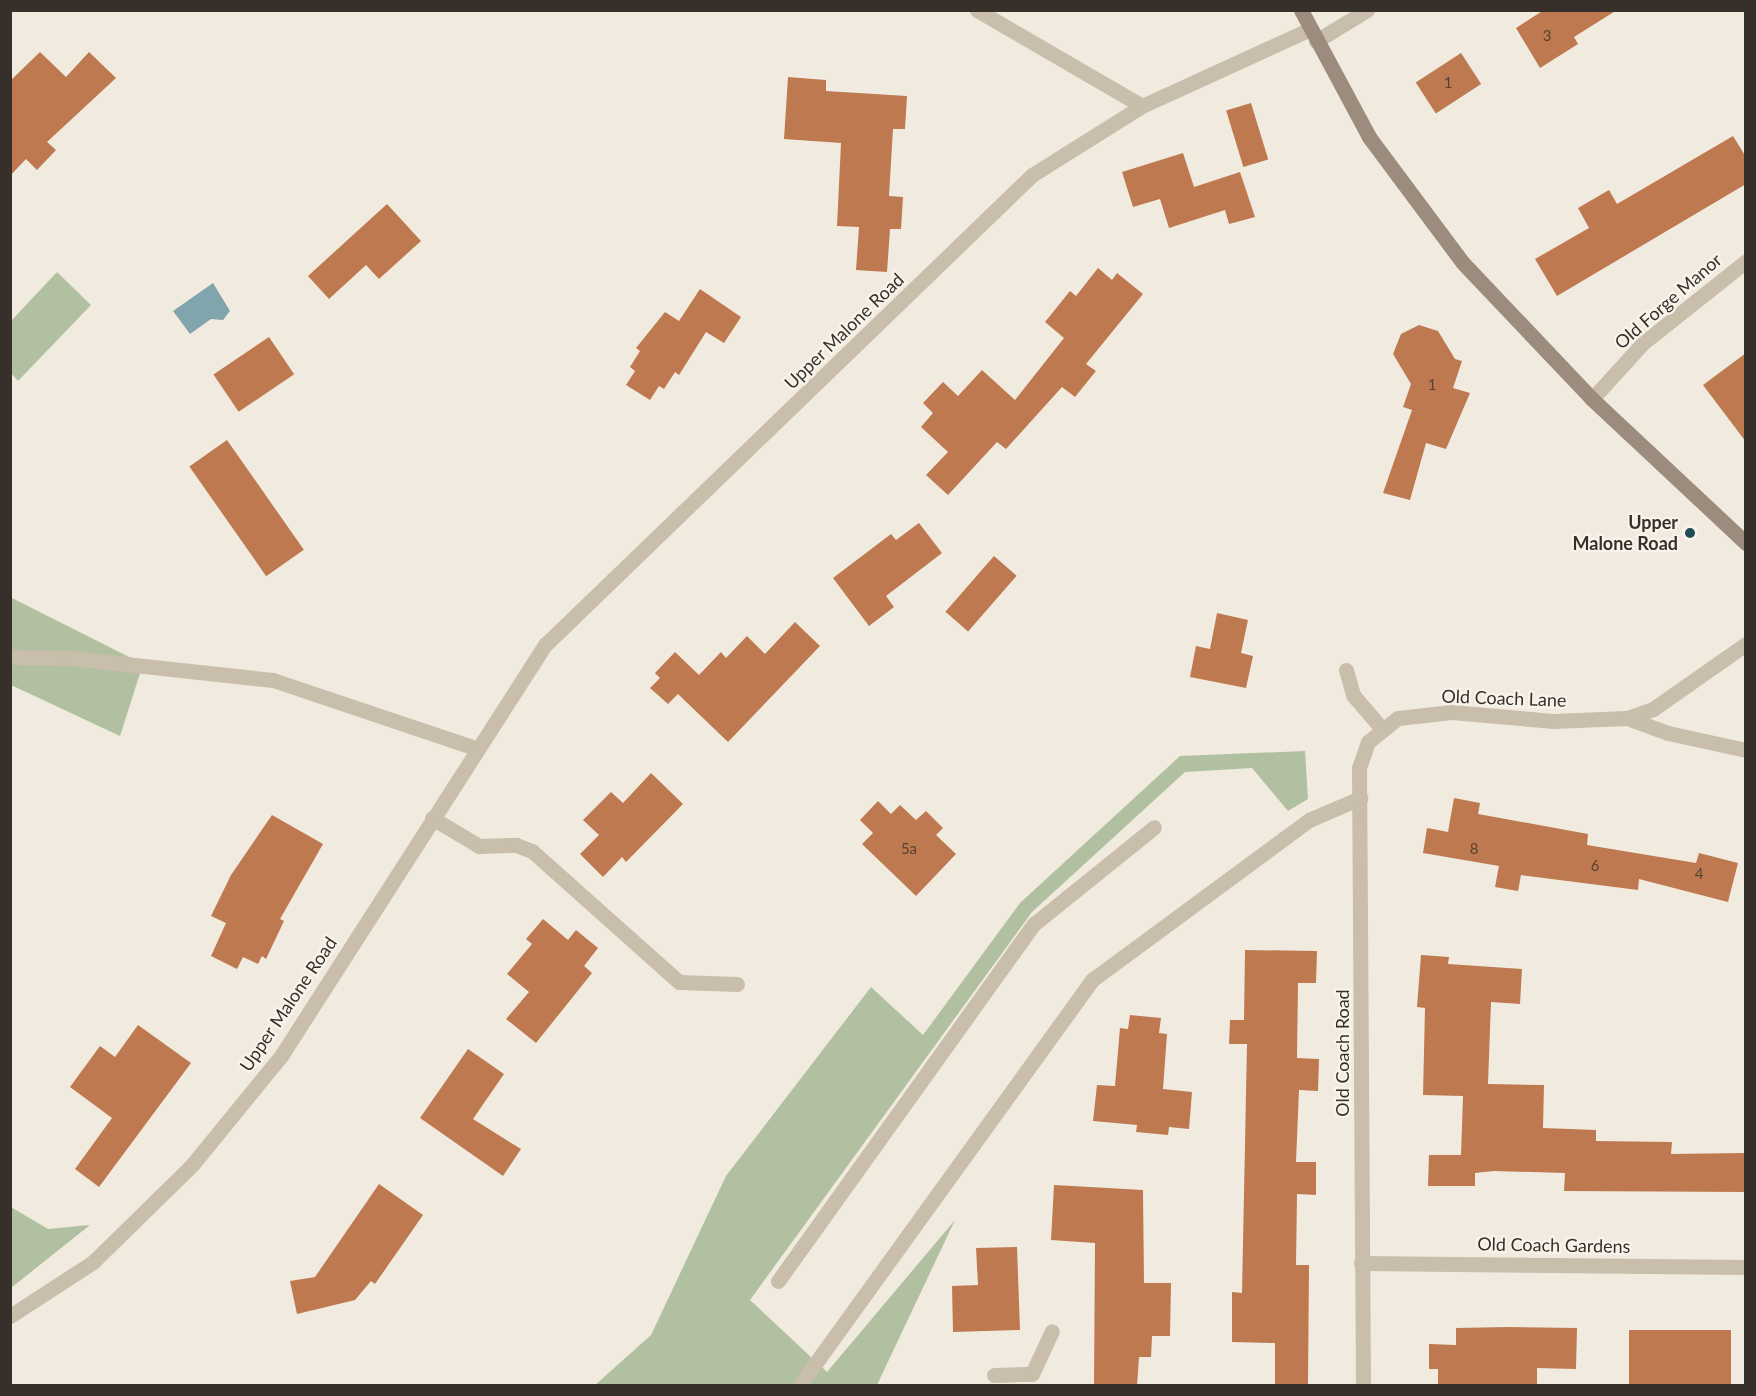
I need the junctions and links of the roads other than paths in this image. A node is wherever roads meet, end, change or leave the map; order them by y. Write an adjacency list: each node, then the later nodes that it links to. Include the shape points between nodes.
1 (976, 10): 5 (street)
2 (1301, 10): 4 (main road)
3 (1367, 10): 4 (street, Upper Malone Road)
4 (1313, 35): 5 (street, Upper Malone Road); 7 (main road, via 1369,137 1463,263)
5 (1142, 106): 14 (street, Upper Malone Road, via 1032,175 546,644)
6 (1746, 261): 7 (street, Old Forge Manor, via 1643,343)
7 (1592, 399): 8 (main road)
8 (1746, 543)
9 (1746, 644): 12 (street, Old Coach Lane, via 1653,709)
10 (10, 657): 14 (street, via 70,658 273,680)
11 (1346, 670): 13 (street, via 1353,695)
12 (1628, 718): 13 (street, Old Coach Lane, via 1552,721 1452,712 1398,718); 15 (street, Old Coach Lane, via 1668,733)
13 (1383, 730): 16 (street, Old Coach Road, via 1368,742 1362,759)
14 (475, 748): 17 (street, Upper Malone Road)
15 (1746, 750)
16 (1360, 798): 20 (street, Old Coach Road); 27 (street, via 1310,820 1092,980)
17 (432, 818): 19 (street, via 479,846 516,844 532,851 679,982); 23 (street, Upper Malone Road, via 281,1056 192,1165 93,1262)
18 (1154, 827): 22 (street, via 1034,924)
19 (737, 984)
20 (1361, 1263): 21 (street, Old Coach Gardens); 28 (street, Old Coach Road)
21 (1746, 1267)
22 (778, 1281)
23 (10, 1316)
24 (1052, 1331): 26 (street)
25 (994, 1375): 26 (street)
26 (1037, 1380)
27 (799, 1386)
28 (1363, 1386)

